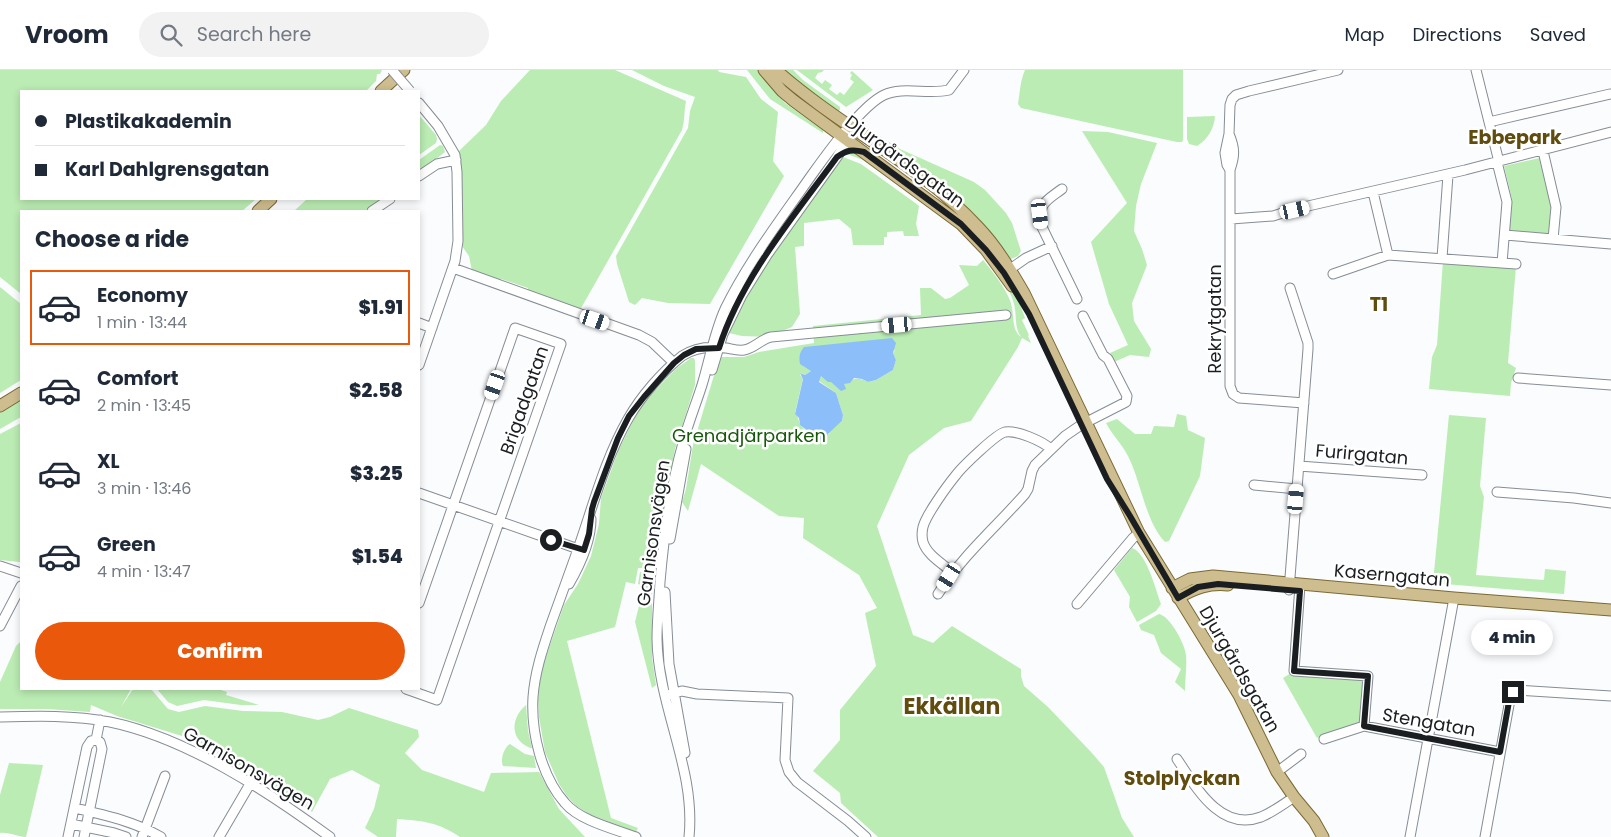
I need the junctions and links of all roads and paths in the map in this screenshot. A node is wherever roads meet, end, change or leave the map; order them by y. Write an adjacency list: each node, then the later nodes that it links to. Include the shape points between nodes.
1 (392, 70): 9 (street, bridge)
2 (404, 70): 8 (main road)
3 (764, 70): 13 (main road, Djurgårdsgatan, via 788,96)
4 (776, 70): 14 (main road, Djurgårdsgatan)
5 (964, 70): 14 (street, Garnisonsvägen, via 949,90 883,95 857,118)
6 (1338, 70): 31 (street, Rekrytgatan, via 1236,95 1232,99 1225,153 1230,170)
7 (1476, 70): 12 (street)
8 (382, 90)
9 (409, 90)
10 (1610, 94): 12 (street)
11 (420, 103): 21 (street, via 438,126)
12 (1489, 122): 22 (street)
13 (825, 124): 16 (main road, Djurgårdsgatan); 19 (street, via 832,141)
14 (852, 128): 16 (street, Garnisonsvägen); 41 (main road, Djurgårdsgatan, via 935,187 966,214 992,242)
15 (1611, 132): 17 (street)
16 (845, 138): 18 (main road, Djurgårdsgatan); 19 (street, Garnisonsvägen); 20 (street, Garnisonsvägen)
17 (1542, 150): 22 (street); 33 (street, via 1556,207)
18 (864, 152): 20 (street, via 851,149); 41 (main road, Djurgårdsgatan, via 961,224)
19 (828, 153): 49 (street, Garnisonsvägen, via 782,216 739,285 724,312)
20 (837, 157): 49 (street, Garnisonsvägen, via 767,255)
21 (456, 160): 23 (street, via 437,164); 40 (street, via 458,241)
22 (1498, 162): 24 (street); 32 (street, via 1507,202)
23 (420, 175)
24 (1448, 175): 26 (street); 37 (street)
25 (1062, 188): 35 (street, via 1043,204 1040,214 1041,225)
26 (1372, 192): 31 (street, via 1273,216); 36 (street)
27 (270, 200): 29 (main road)
28 (388, 200): 30 (street)
29 (259, 210)
30 (374, 210)
31 (1230, 219): 55 (street, Rekrytgatan, via 1230,376 1233,394 1239,398)
32 (1504, 236): 33 (street); 38 (street)
33 (1553, 239): 34 (street)
34 (1611, 244)
35 (1052, 246): 41 (street); 44 (street)
36 (1388, 255): 37 (street); 42 (street)
37 (1442, 258): 38 (street)
38 (1502, 263): 39 (street)
39 (1516, 264)
40 (453, 268): 48 (street); 51 (street, via 638,335 652,342)
41 (1007, 271): 57 (main road, Djurgårdsgatan)
42 (1333, 274)
43 (1290, 288): 55 (street, via 1308,343)
44 (1077, 299)
45 (1006, 316): 49 (street, via 771,337 743,350)
46 (1083, 316): 57 (street, via 1127,398 1124,404)
47 (420, 323): 48 (street)
48 (432, 328): 50 (street)
49 (715, 348): 51 (street, via 693,350); 84 (street, Garnisonsvägen, via 687,446 667,558 665,614); 85 (street, Garnisonsvägen, via 683,443 666,527 657,628)
50 (420, 362)
51 (674, 363): 69 (street, via 629,416 592,509 590,529)
52 (1518, 378): 53 (street)
53 (1611, 385)
54 (20, 394): 56 (main road)
55 (1304, 403): 59 (street)
56 (0, 406)
57 (1084, 423): 58 (street); 68 (main road, Djurgårdsgatan, via 1107,479)
58 (1051, 449): 71 (street, via 1032,470 1025,494); 71 (street, via 1043,442 1005,432 994,438 956,474 928,517 922,533 926,549)
59 (1299, 466): 60 (street, Furirgatan); 62 (street)
60 (1422, 475)
61 (1254, 485): 62 (street)
62 (1297, 489): 73 (street)
63 (1497, 492): 65 (street)
64 (420, 493): 66 (street)
65 (1611, 503)
66 (453, 505): 67 (street); 67 (street, Brigadgatan, via 515,328 561,344); 77 (street, Brigadgatan)
67 (499, 521): 69 (street); 83 (street, Brigadgatan, via 437,700)
68 (1139, 533): 75 (main road, Djurgårdsgatan); 79 (street)
69 (581, 549): 112 (street, via 574,575 561,594 540,658 534,685 534,724 549,776 572,810)
70 (0, 566): 72 (street)
71 (952, 572): 76 (street)
72 (20, 573)
73 (1294, 587): 75 (main road, Kaserngatan, via 1204,576 1190,579); 78 (main road, Kaserngatan); 89 (street, via 1294,671 1368,676)
74 (20, 588): 82 (street)
75 (1175, 593): 96 (main road, Djurgårdsgatan, via 1238,695)
76 (938, 594)
77 (420, 600)
78 (1454, 601): 80 (main road, Kaserngatan); 81 (main road, Kaserngatan); 90 (street)
79 (1077, 604)
80 (1611, 610)
81 (1611, 616)
82 (0, 626)
83 (409, 690)
84 (674, 694): 85 (street); 114 (street, Garnisonsvägen, via 692,791); 115 (street, via 682,697 698,694 788,698 785,760 789,772)
85 (664, 696): 113 (street, Garnisonsvägen, via 688,792)
86 (1611, 696): 93 (street, via 1515,690 1510,696)
87 (0, 717): 88 (street, Garnisonsvägen, via 53,716)
88 (100, 720): 92 (street); 98 (street, Garnisonsvägen, via 170,741)
89 (1364, 726): 90 (street, Stengatan); 91 (street, Stengatan)
90 (1429, 738): 93 (street, Stengatan); 117 (street)
91 (1324, 739)
92 (96, 740): 100 (street, via 91,740 87,747); 101 (street, via 102,748)
93 (1500, 752): 118 (street)
94 (1301, 754): 96 (street)
95 (1177, 759): 99 (street, via 1208,802 1227,816 1245,820 1261,817)
96 (1277, 772): 99 (main road, Djurgårdsgatan)
97 (165, 776): 104 (street)
98 (250, 784): 110 (street); 111 (street, Garnisonsvägen)
99 (1294, 797): 116 (main road, Djurgårdsgatan)
100 (74, 808): 101 (street); 102 (street)
101 (89, 812): 103 (street); 104 (street)
102 (70, 824): 103 (street); 105 (street)
103 (86, 827): 106 (street); 107 (street)
104 (146, 828): 108 (street); 109 (street)
105 (68, 837)
106 (84, 837)
107 (126, 837)
108 (142, 837)
109 (160, 837)
110 (219, 837)
111 (330, 837)
112 (636, 837)
113 (689, 837)
114 (695, 837)
115 (866, 837)
116 (1323, 837)
117 (1410, 837)
118 (1485, 837)

